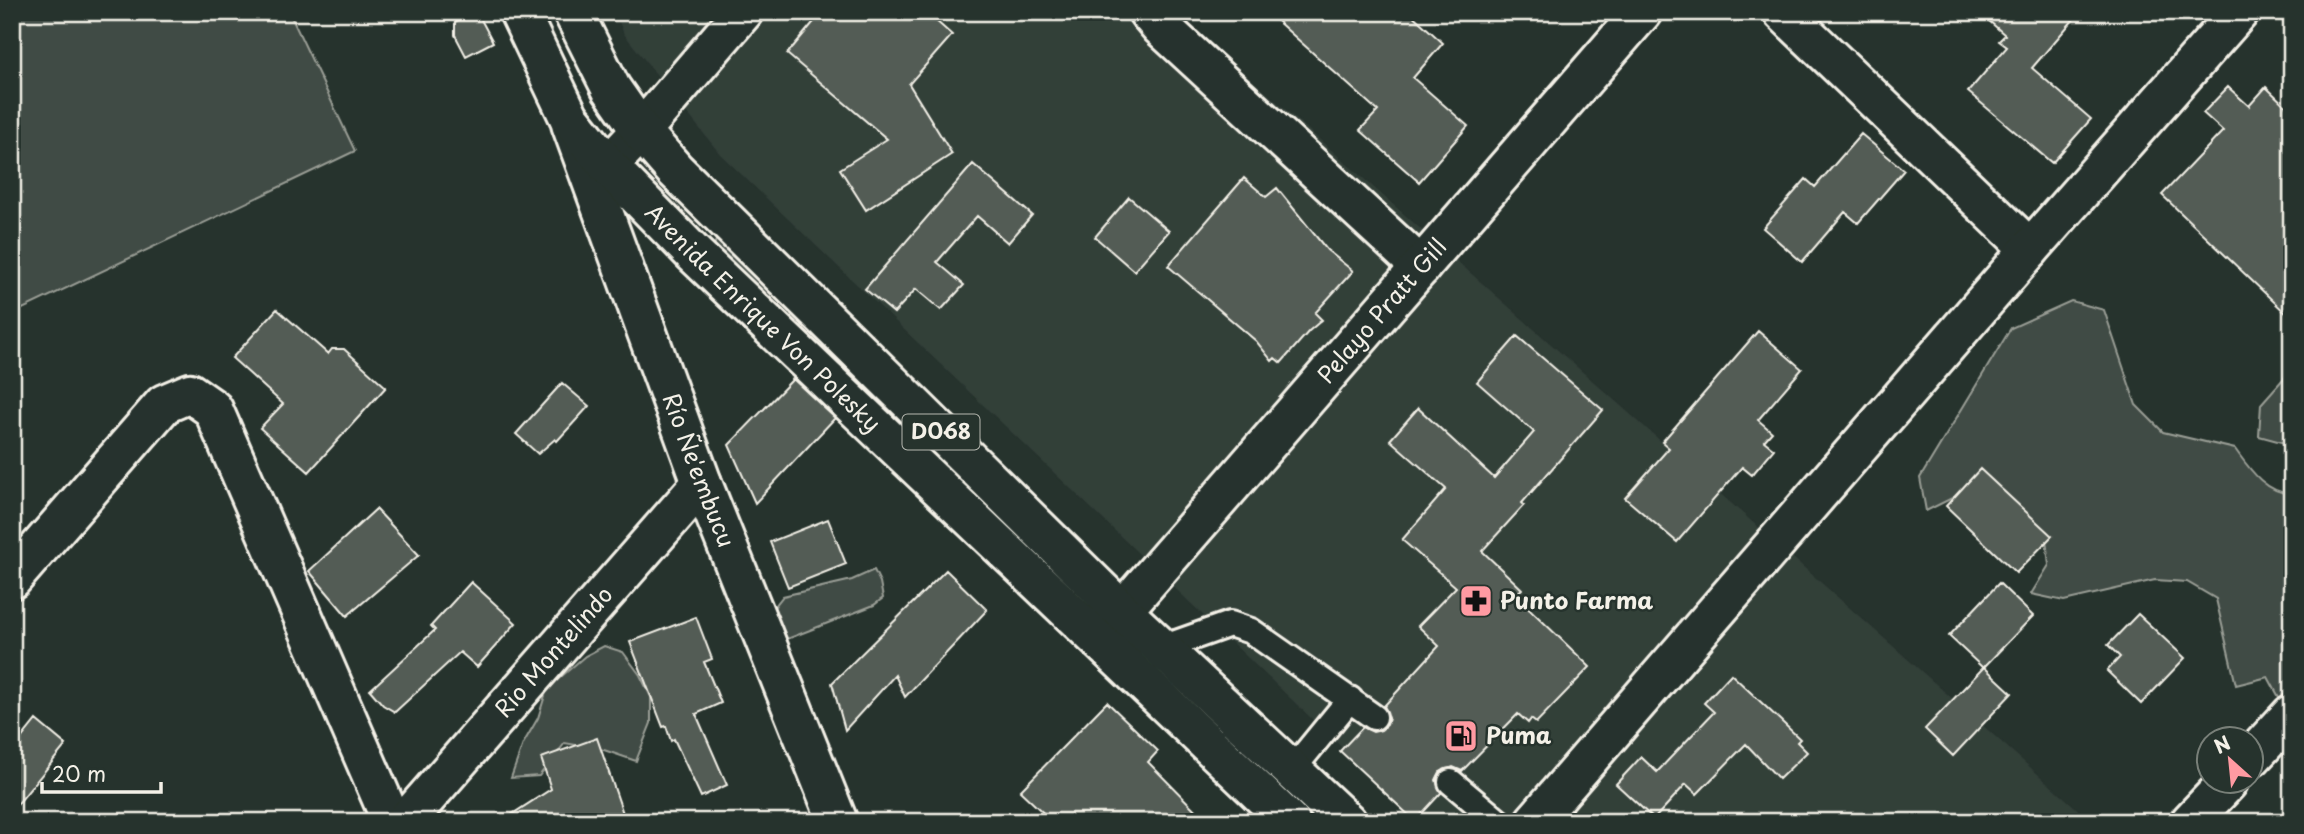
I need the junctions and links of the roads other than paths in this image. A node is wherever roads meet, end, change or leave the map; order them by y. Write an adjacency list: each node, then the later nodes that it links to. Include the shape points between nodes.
1 (519, 12): 8 (street, Avenida Enrique Von Polesky / D068)
2 (573, 12): 9 (street, Avenida Enrique Von Polesky / D068, via 611,88)
3 (743, 12): 9 (street)
4 (1148, 12): 12 (street)
5 (1642, 12): 12 (street, Pelayo Pratt Gill)
6 (1783, 12): 11 (street)
7 (2239, 12): 11 (street)
8 (569, 117): 10 (street, Avenida Enrique Von Polesky / D068); 13 (street, Río Ñe'embucu)
9 (641, 131): 10 (street); 15 (street, Avenida Enrique Von Polesky / D068, via 675,170)
10 (608, 166): 27 (street, Avenida Enrique Von Polesky / D068)
11 (2030, 249): 30 (street)
12 (1421, 267): 15 (street, Pelayo Pratt Gill)
13 (702, 483): 25 (street, Rio Montelindo); 26 (street, Río Ñe'embucu)
14 (12, 579): 24 (street, via 164,404 190,393 213,409)
15 (1122, 611): 16 (street, Avenida Enrique Von Polesky / D068)
16 (1162, 648): 17 (lane, via 1230,624 1251,631); 21 (street, Avenida Enrique Von Polesky / D068)
17 (1350, 699): 19 (lane); 21 (lane)
18 (2292, 714): 20 (street)
19 (1374, 717)
20 (2266, 742)
21 (1292, 770): 28 (street, Avenida Enrique Von Polesky / D068)
22 (1451, 782): 29 (lane)
23 (2215, 796): 31 (street)
24 (393, 822)
25 (405, 822)
26 (838, 822)
27 (1290, 822)
28 (1347, 822)
29 (1499, 822)
30 (1534, 822)
31 (2190, 822)

